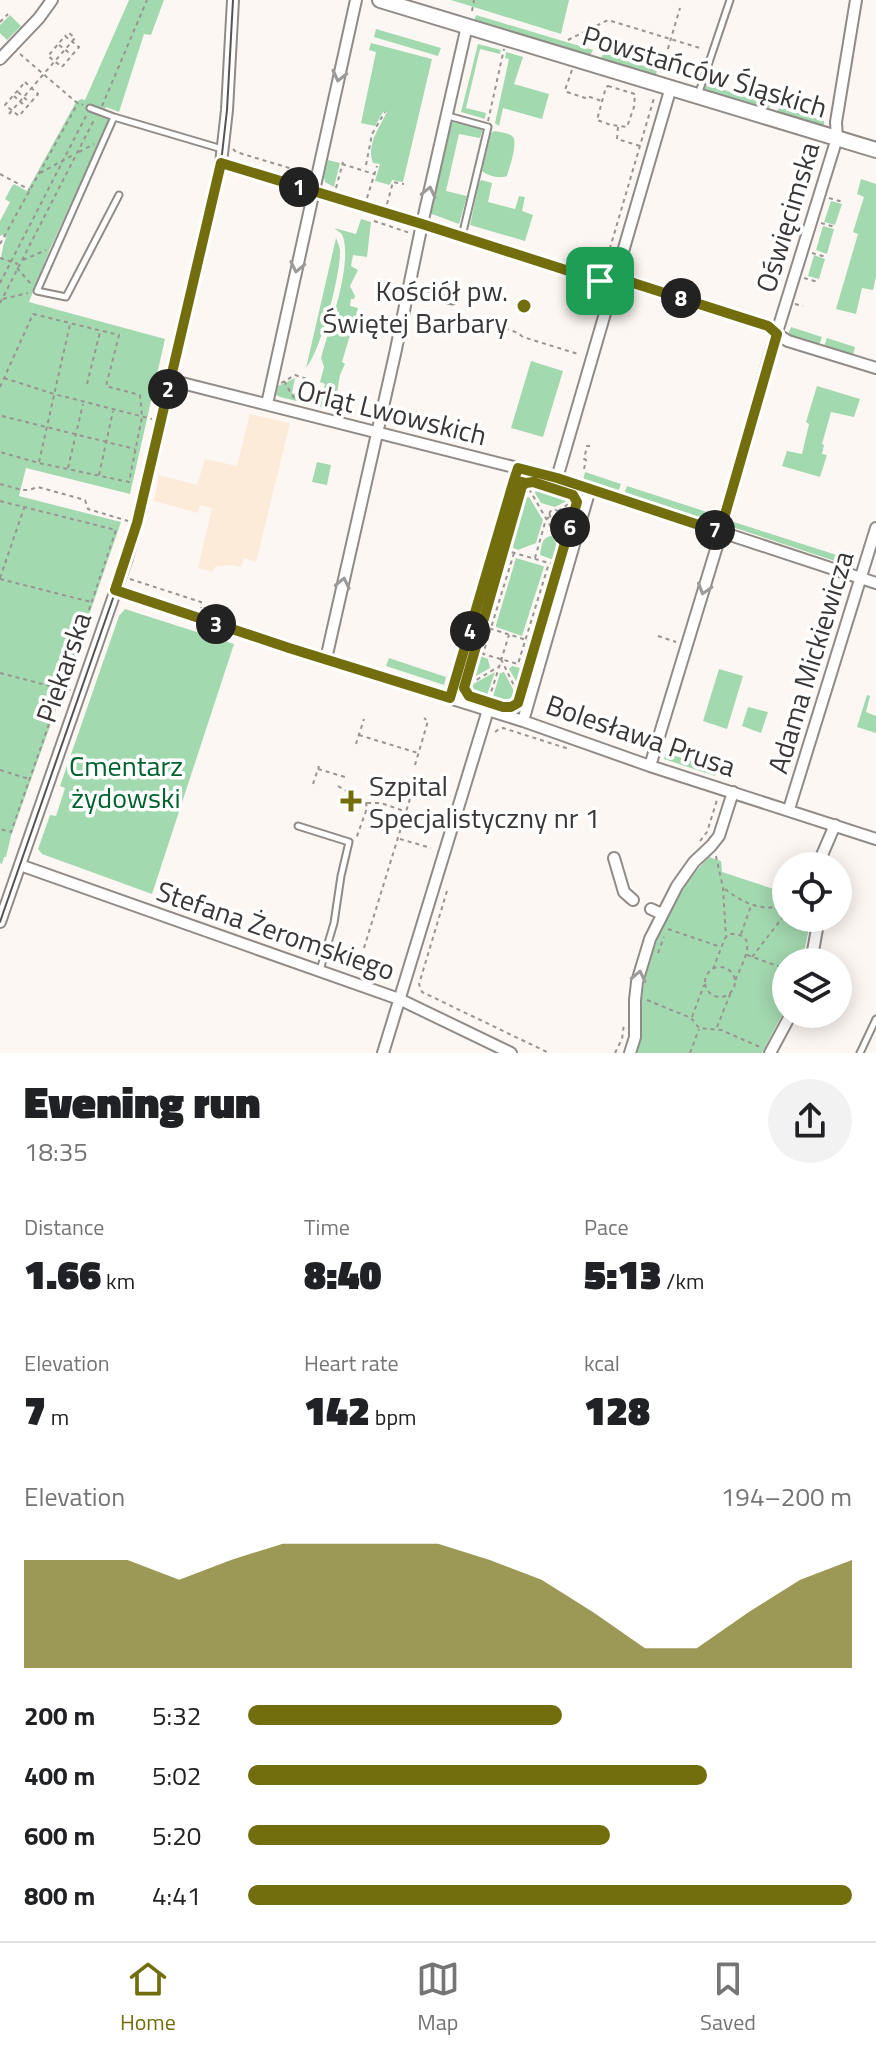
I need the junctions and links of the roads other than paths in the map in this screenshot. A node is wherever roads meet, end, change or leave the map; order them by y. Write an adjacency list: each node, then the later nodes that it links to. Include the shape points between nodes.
1 (52, 0): 8 (street)
2 (233, 0): 15 (street, Piekarska)
3 (356, 0): 18 (street, one-way to 18)
4 (380, 0): 7 (street, Powstańców Śląskich)
5 (730, 0): 10 (lane)
6 (856, 0): 14 (street, Oświęcimska)
7 (467, 26): 9 (street, Powstańców Śląskich); 12 (street)
8 (0, 59)
9 (665, 86): 10 (street, Powstańców Śląskich); 22 (street)
10 (697, 96): 14 (street, Powstańców Śląskich)
11 (90, 108): 13 (lane)
12 (447, 116): 20 (street, one-way to 12); 21 (lane, via 488,127)
13 (114, 117): 15 (lane); 19 (lane, via 37,291 66,297)
14 (837, 138): 16 (street, Powstańców Śląskich); 25 (street, Oświęcimska)
15 (228, 148): 17 (street, Piekarska)
16 (876, 150)
17 (221, 163): 18 (street); 27 (street, Piekarska)
18 (313, 191): 20 (street); 28 (street, one-way to 28)
19 (119, 195)
20 (422, 224): 21 (street); 23 (street)
21 (462, 236): 22 (street)
22 (614, 281): 25 (lane, via 768,326); 31 (street)
23 (408, 291): 24 (lane); 29 (street)
24 (453, 301)
25 (777, 334): 26 (street); 34 (street, Oświęcimska)
26 (876, 368)
27 (170, 380): 28 (street, Orląt Lwowskich); 37 (street, Piekarska, via 137,523)
28 (267, 404): 29 (street, Orląt Lwowskich)
29 (376, 433): 30 (street, Orląt Lwowskich); 38 (street, one-way to 29)
30 (518, 468): 31 (street, Orląt Lwowskich); 39 (street)
31 (557, 478): 32 (street, Orląt Lwowskich)
32 (590, 489): 34 (street, Orląt Lwowskich); 41 (street)
33 (876, 528): 35 (street, Adama Mickiewicza)
34 (720, 532): 35 (street, Orląt Lwowskich); 42 (street, Oświęcimska, one-way to 42)
35 (861, 578): 36 (street, Orląt Lwowskich); 44 (street, Adama Mickiewicza)
36 (876, 583)
37 (115, 590): 38 (street, Bolesława Prusa); 50 (street, Piekarska)
38 (326, 659): 39 (street, Bolesława Prusa)
39 (450, 698): 40 (street, Bolesława Prusa)
40 (488, 706): 41 (street, Bolesława Prusa); 57 (street)
41 (523, 721): 42 (street, Bolesława Prusa)
42 (650, 766): 43 (street, Bolesława Prusa)
43 (733, 792): 44 (street, Bolesława Prusa); 54 (street, via 719,836 677,886)
44 (789, 809): 45 (street, Bolesława Prusa)
45 (835, 825): 47 (street, Bolesława Prusa); 48 (street)
46 (298, 826): 56 (lane, via 350,846)
47 (876, 839)
48 (823, 852)
49 (614, 858): 52 (street, via 624,892)
50 (20, 865): 51 (street, Piekarska); 56 (street, Stefana Żeromskiego)
51 (6, 886): 55 (street, Piekarska)
52 (633, 900)
53 (651, 909): 54 (street)
54 (666, 917): 63 (street, one-way to 54, via 637,982 650,939)
55 (0, 922)
56 (320, 971): 57 (street, Stefana Żeromskiego)
57 (399, 999): 61 (street); 62 (street, Stefana Żeromskiego)
58 (876, 1019): 64 (lane)
59 (781, 1028): 60 (street)
60 (766, 1050)
61 (383, 1053)
62 (511, 1053)
63 (630, 1053)
64 (860, 1053)

